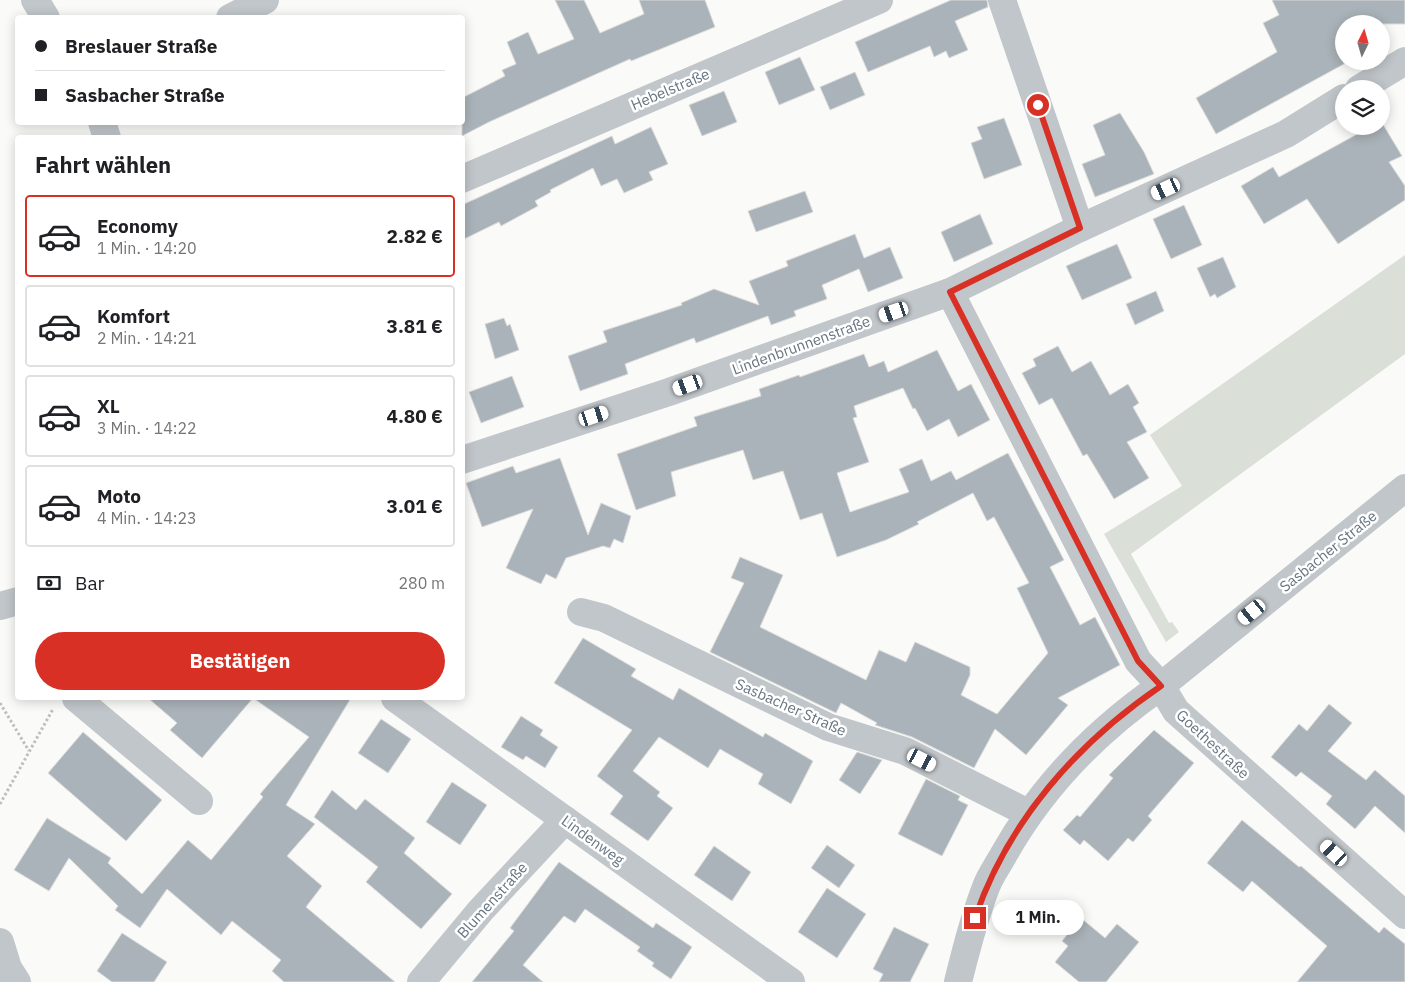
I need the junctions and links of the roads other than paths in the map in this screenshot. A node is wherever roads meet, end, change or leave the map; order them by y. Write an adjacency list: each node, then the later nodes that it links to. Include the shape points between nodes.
1 (35, 0): 5 (street)
2 (265, 0): 6 (street)
3 (879, 0): 10 (street, Hebelstraße)
4 (1002, 0): 11 (street)
5 (44, 15)
6 (236, 15)
7 (1405, 60): 8 (street)
8 (1373, 80)
9 (1335, 104): 11 (street, Lindenbrunnenstraße, via 1286,134)
10 (465, 178)
11 (1080, 228): 12 (street, Lindenbrunnenstraße)
12 (950, 292): 13 (street, Lindenbrunnenstraße, via 669,392); 18 (street, Goethestraße, via 1138,661)
13 (465, 459)
14 (1405, 488): 18 (street, Sasbacher Straße)
15 (15, 602): 16 (street)
16 (0, 606)
17 (581, 612): 22 (street, Sasbacher Straße, via 604,618 828,727 905,751)
18 (1161, 686): 22 (street, Sasbacher Straße, via 1123,712 1086,745); 24 (street, Goethestraße, via 1176,711)
19 (399, 700): 23 (street, Lindenweg)
20 (65, 701): 21 (street)
21 (199, 801)
22 (1028, 813): 29 (street, Sasbacher Straße, via 986,885 969,934)
23 (565, 820): 27 (street, Blumenstraße, via 481,910); 28 (street, Lindenweg)
24 (1405, 915)
25 (0, 942): 26 (street, via 8,968)
26 (17, 982)
27 (421, 982)
28 (791, 982)
29 (958, 982)

